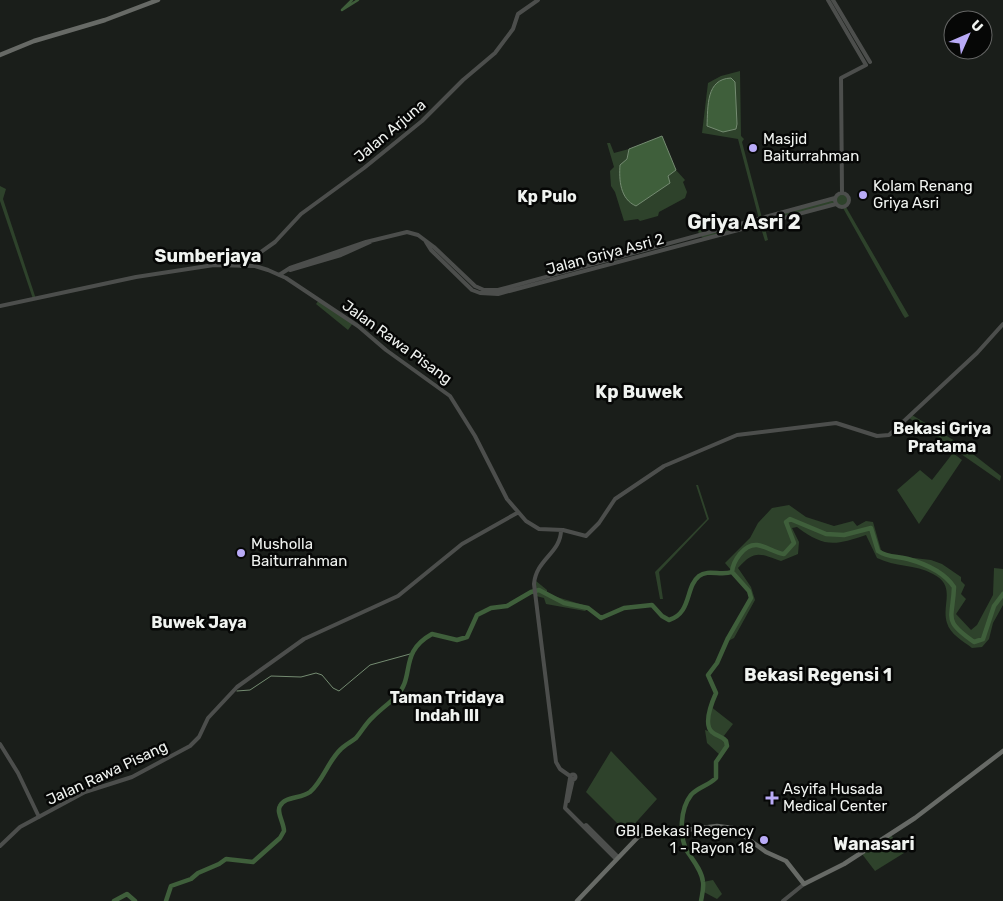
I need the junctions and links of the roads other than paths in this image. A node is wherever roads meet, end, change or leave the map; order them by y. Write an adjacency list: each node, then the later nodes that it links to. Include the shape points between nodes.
1 (158, 0): 5 (main road)
2 (538, 0): 11 (street, Jalan Arjuna, via 518,14 513,29 496,53 422,121 301,214 275,242)
3 (828, 0): 6 (street)
4 (833, 0): 6 (street)
5 (0, 55)
6 (868, 63): 7 (street, via 841,78)
7 (842, 193): 8 (street); 9 (street, via 848,196 849,203 843,208)
8 (835, 198): 9 (street); 10 (street, Jalan Griya Asri 2, via 498,290 475,286)
9 (836, 204): 10 (street, Jalan Griya Asri 2, via 498,294 480,293 469,287)
10 (426, 242): 12 (street, Jalan Griya Asri 2, via 407,232 286,270)
11 (241, 266): 12 (street, Jalan Rawa Pisang, via 255,266); 13 (street, Jalan Rawa Pisang, via 214,265 163,272)
12 (279, 275): 15 (street, Jalan Rawa Pisang, via 358,326 452,397)
13 (0, 306)
14 (1003, 324): 16 (street, via 887,436 877,436 839,423 737,434 664,466 615,499 586,536)
15 (517, 512): 16 (street, via 535,527); 19 (street, Jalan Rawa Pisang, via 462,544 398,596 304,639 240,685 208,718 190,746 132,777 85,792)
16 (562, 530): 21 (street, via 562,540 540,568 535,587 558,762 571,777 567,806)
17 (0, 744): 19 (street)
18 (1003, 751): 22 (main road, via 915,818 844,864)
19 (39, 817): 20 (street, Jalan Rawa Pisang, via 20,827)
20 (0, 846)
21 (617, 858): 22 (main road, via 643,834 717,826 733,828 766,852 786,861); 23 (main road)
22 (804, 884): 24 (street)
23 (576, 901)
24 (783, 901)

